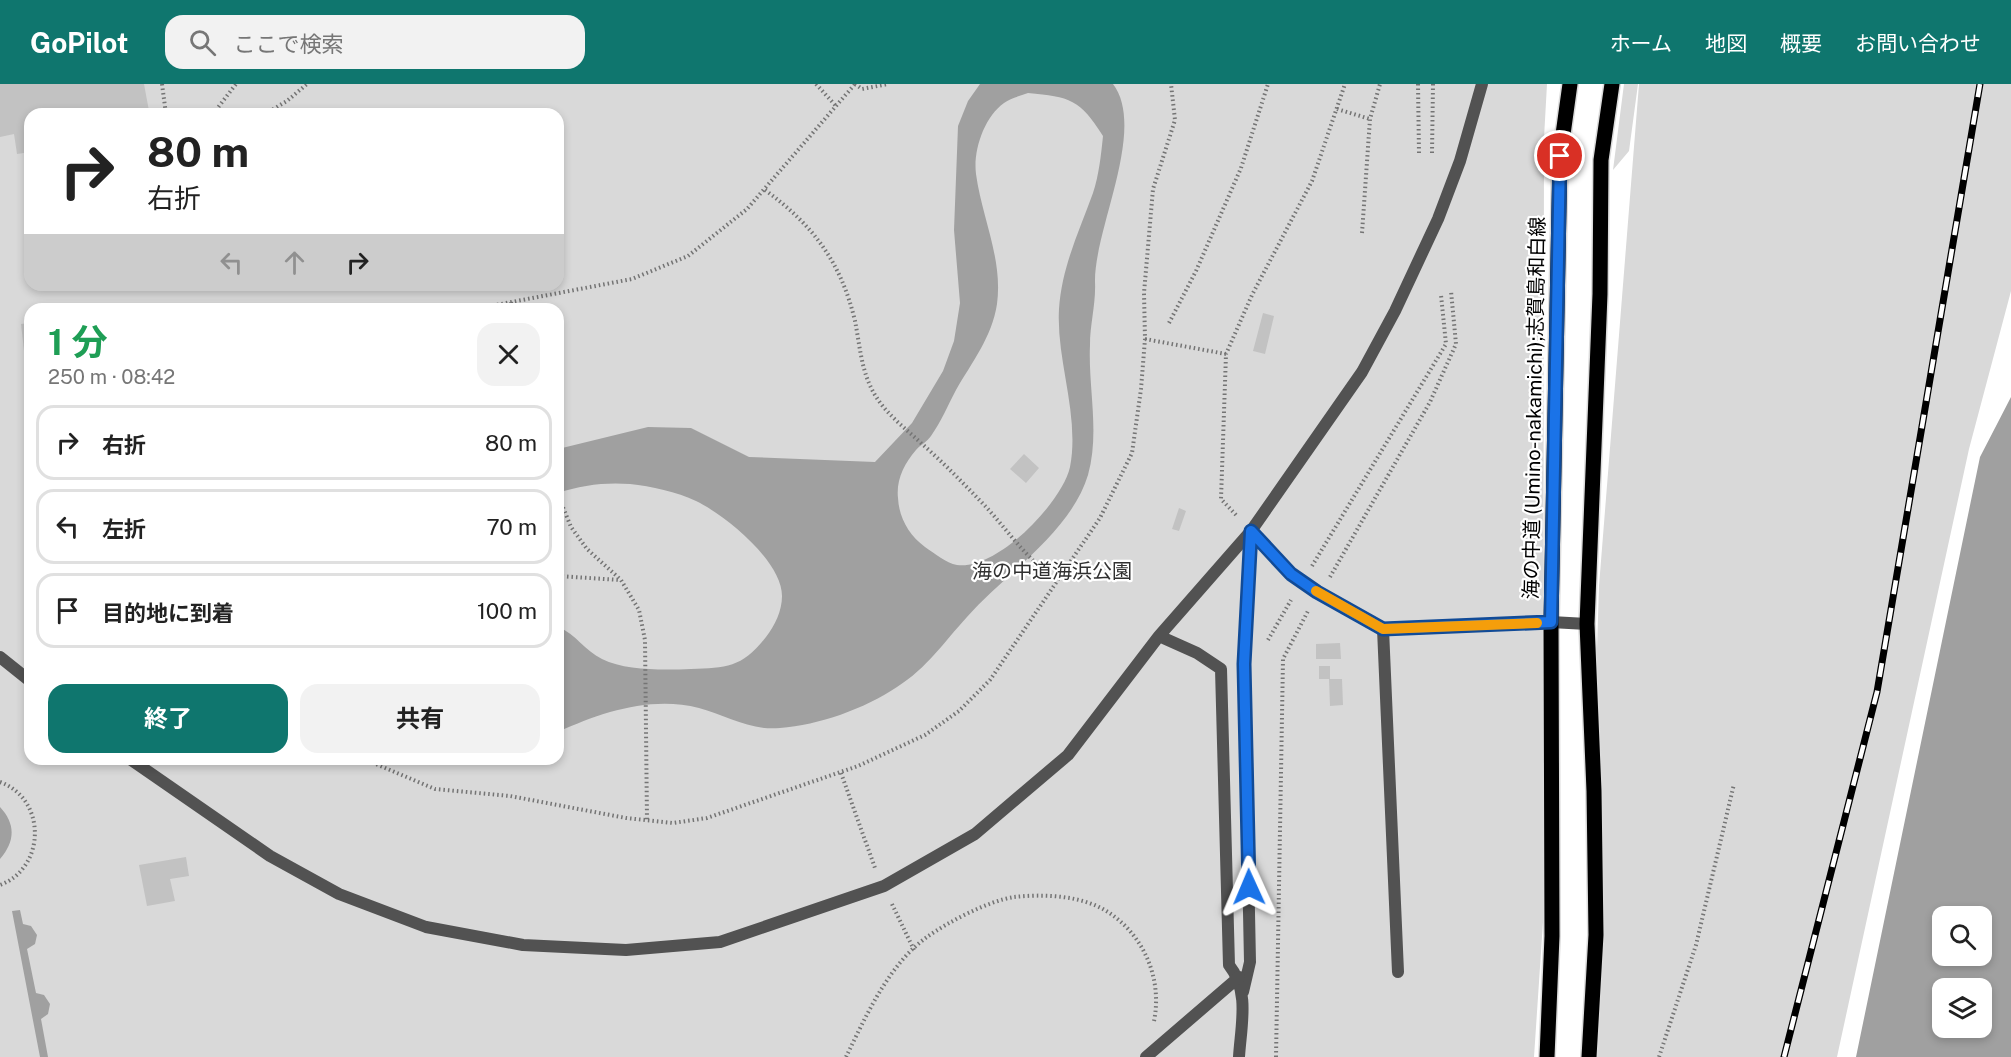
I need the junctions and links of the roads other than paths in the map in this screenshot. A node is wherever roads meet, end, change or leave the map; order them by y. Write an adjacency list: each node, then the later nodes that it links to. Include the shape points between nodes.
1 (1482, 84): 4 (street, via 1442,209 1395,311 1362,372)
2 (1570, 84): 5 (main road, 海の中道 (Umino-nakamichi);志賀島和白線, via 1560,156)
3 (1612, 84): 6 (main road, via 1601,160 1600,294)
4 (1251, 531): 7 (street, via 1291,574); 8 (street); 14 (street, via 1244,664 1250,962)
5 (1551, 622): 6 (street); 7 (street); 17 (main road, 海の中道 (Umino-nakamichi);志賀島和白線, via 1552,936)
6 (1587, 624): 18 (main road, via 1596,935)
7 (1383, 629): 12 (street)
8 (1159, 636): 11 (street, via 1068,755 975,834 884,886 720,942 626,950 523,945 426,927 339,894 270,856); 13 (street, via 1221,669 1229,965)
9 (0, 657): 10 (street)
10 (24, 676)
11 (139, 765)
12 (1398, 972)
13 (1239, 977): 14 (street); 15 (street)
14 (1243, 992): 16 (street)
15 (1146, 1057)
16 (1239, 1057)
17 (1547, 1057)
18 (1589, 1057)

